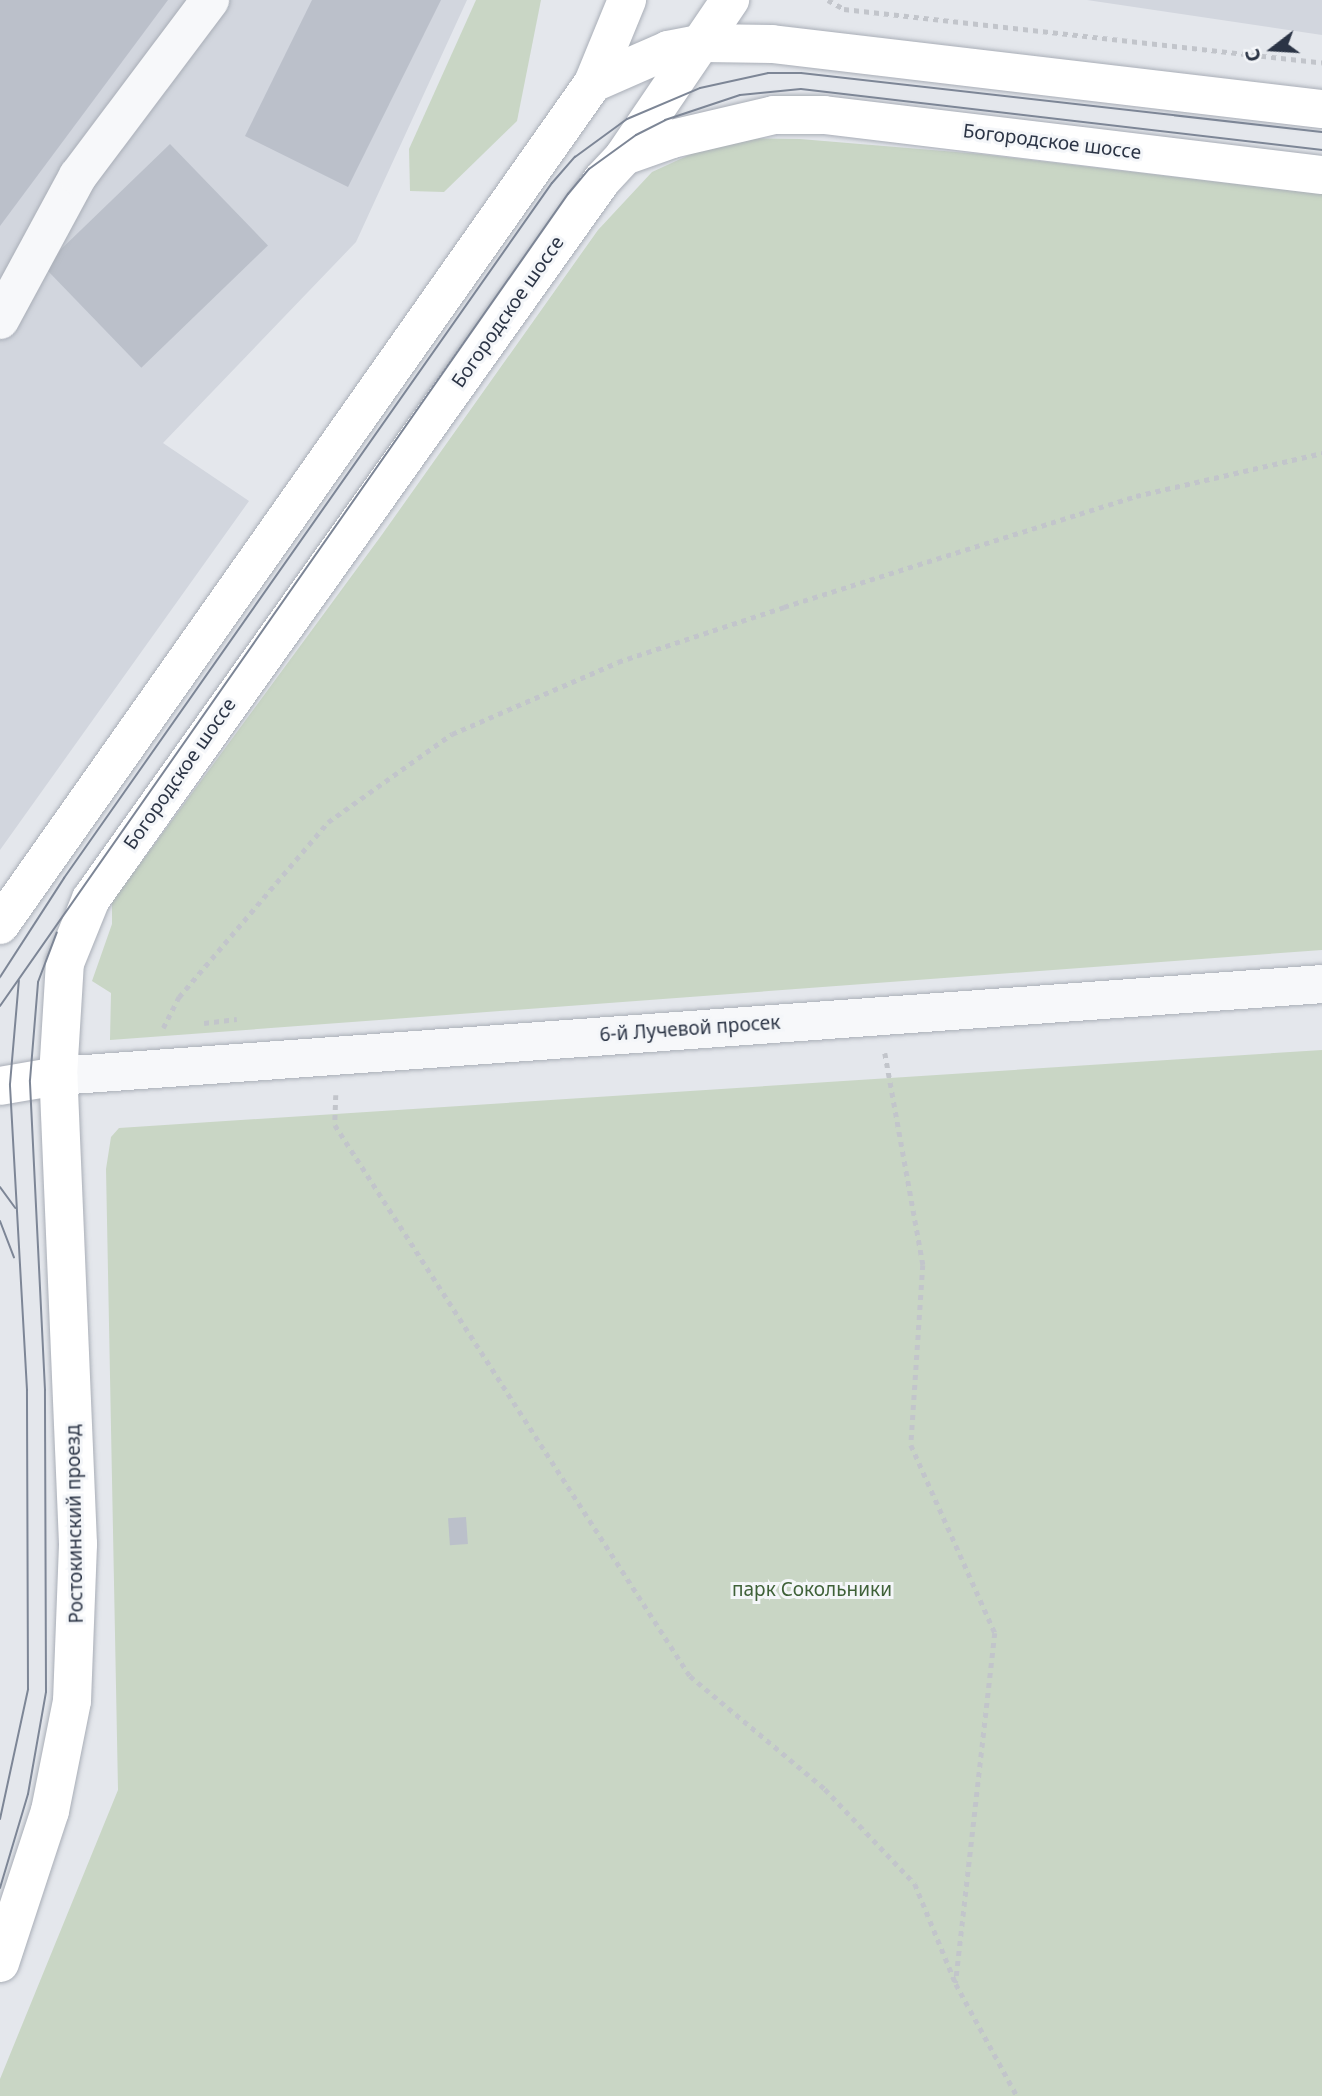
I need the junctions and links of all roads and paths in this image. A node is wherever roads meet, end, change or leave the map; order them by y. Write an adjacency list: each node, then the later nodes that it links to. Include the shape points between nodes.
1 (210, 0): 11 (street, via 78,176)
2 (627, 0): 7 (main road)
3 (730, 0): 5 (main road)
4 (828, 0): 6 (path, via 844,9)
5 (704, 43): 7 (main road, via 668,50); 8 (main road, via 830,48); 9 (main road)
6 (1322, 63)
7 (593, 83): 13 (main road)
8 (1322, 109)
9 (624, 156): 10 (main road, Богородское шоссе, via 743,119 824,115); 17 (main road, Богородское шоссе, via 586,202 92,900 65,963)
10 (1322, 175)
11 (0, 320)
12 (1322, 453): 16 (path, via 1136,496 797,603 618,662 452,734 328,822 179,997)
13 (0, 925)
14 (1322, 984): 16 (street, 6-й Лучевой просек)
15 (884, 1052): 21 (path, via 923,1265 912,1445 995,1633)
16 (141, 1069): 17 (street, 6-й Лучевой просек)
17 (58, 1076): 18 (main road); 20 (main road, Ростокинский проезд, via 78,1544 72,1701 50,1811)
18 (0, 1086)
19 (336, 1094): 21 (path, via 335,1125 690,1675 825,1789 915,1884)
20 (0, 1963)
21 (956, 1984): 22 (path)
22 (1017, 2096)

